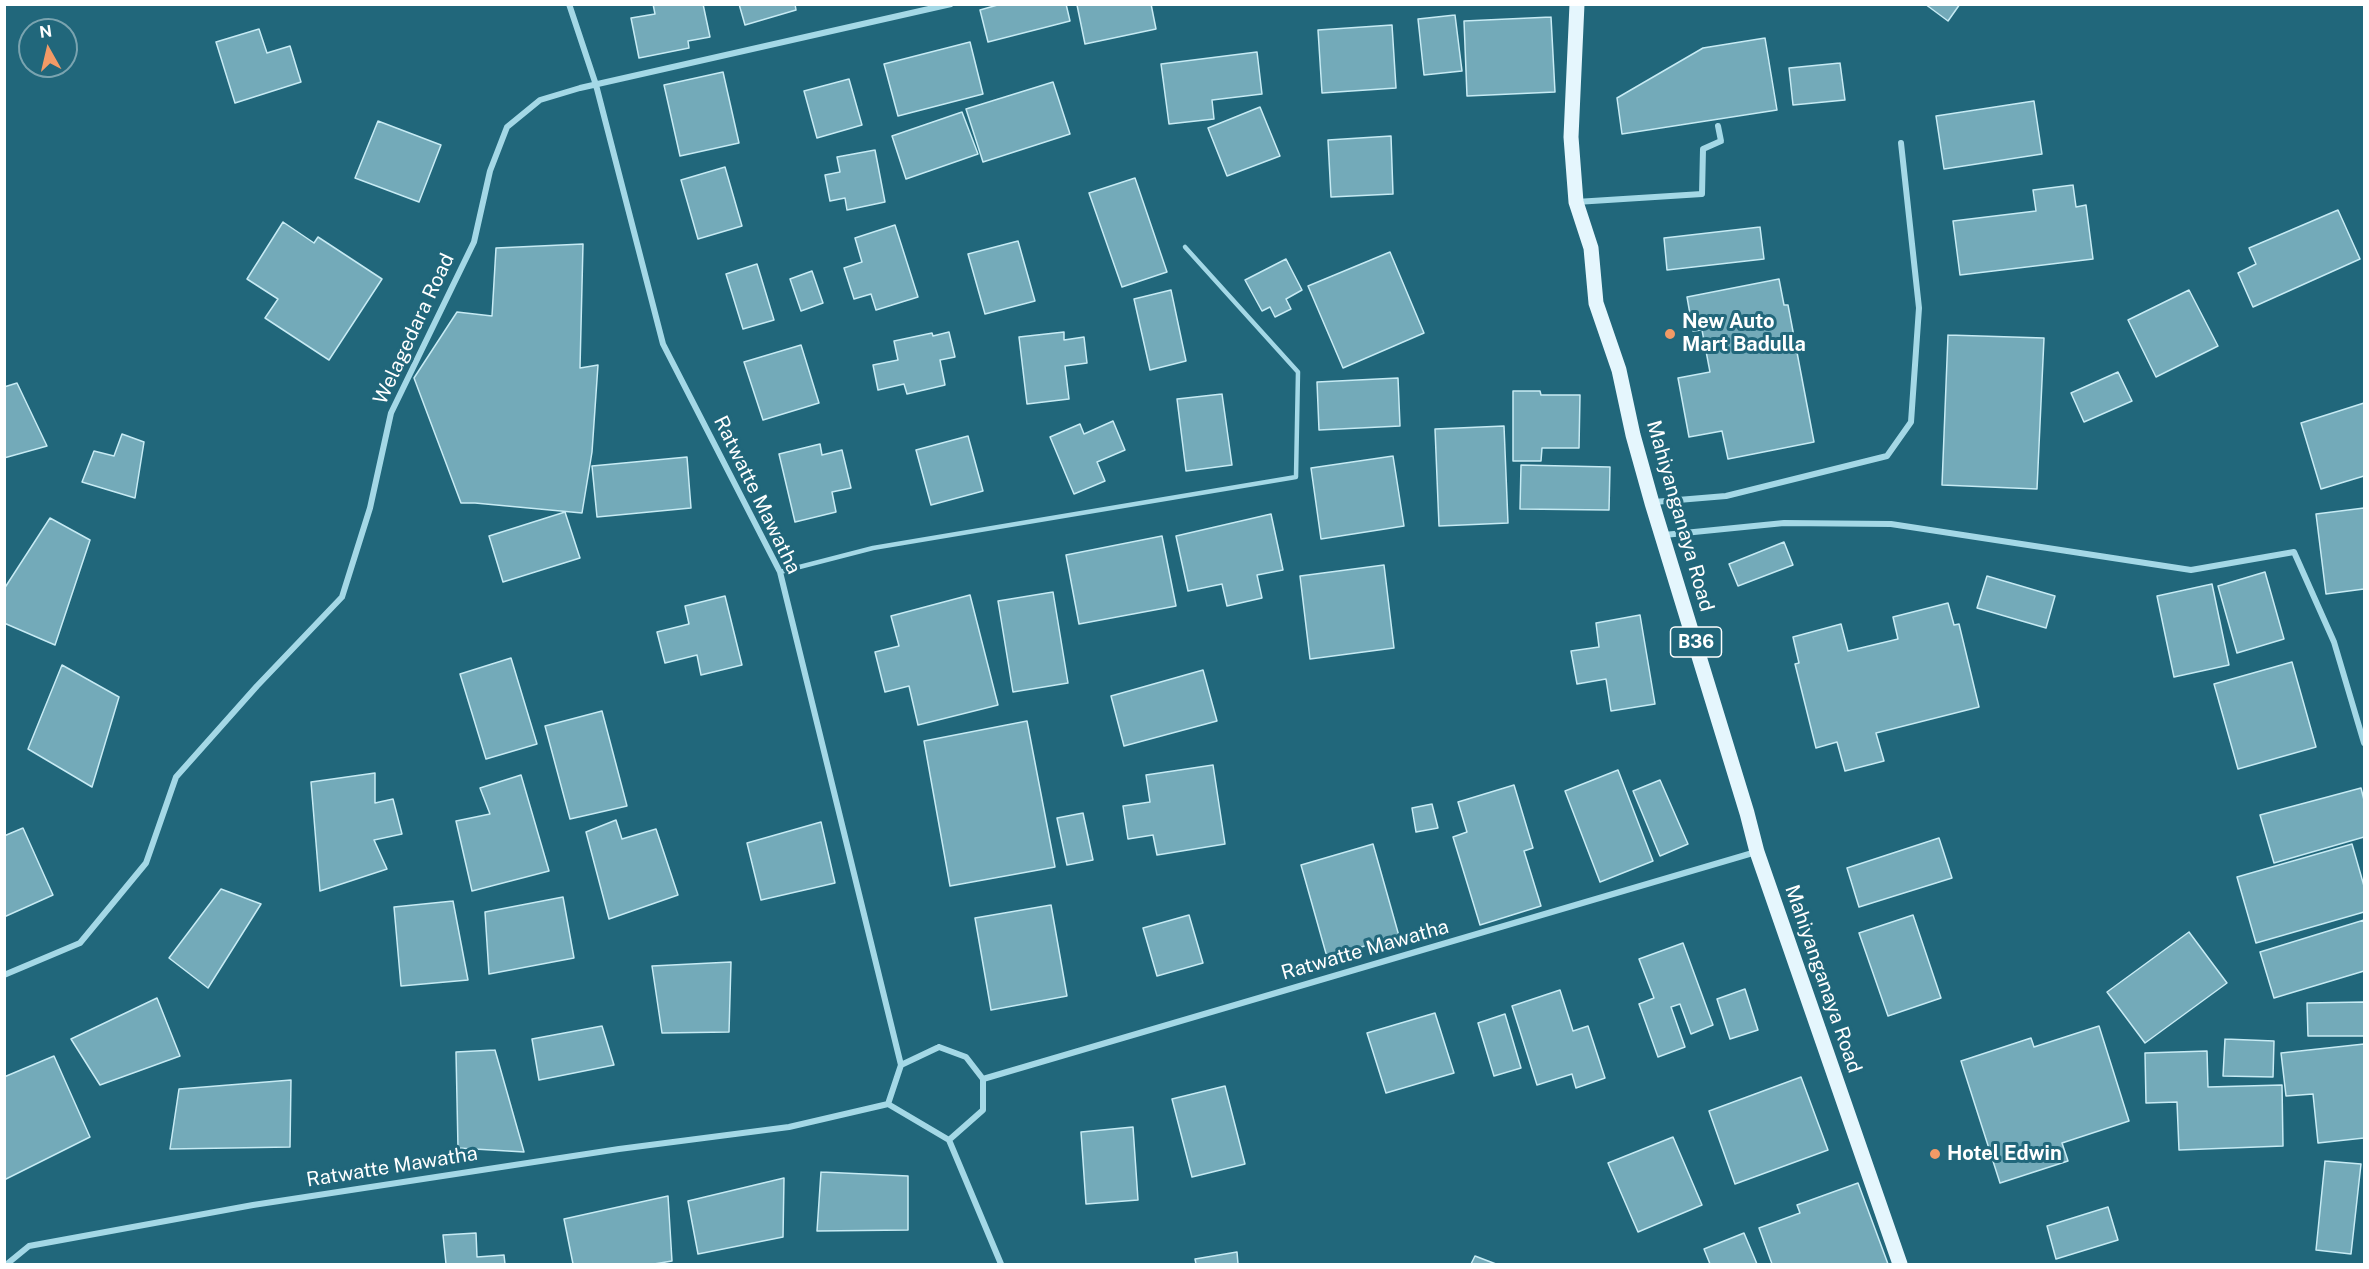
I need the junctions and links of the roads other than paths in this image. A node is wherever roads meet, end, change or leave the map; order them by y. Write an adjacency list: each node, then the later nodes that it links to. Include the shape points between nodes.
1 (569, 4): 4 (street, Ratwatte Mawatha)
2 (951, 4): 4 (street, Welagedara Road)
3 (1577, 4): 7 (main road, Mahiyanganaya Road / B36, via 1571,137)
4 (596, 85): 11 (street, Ratwatte Mawatha, via 663,344); 14 (street, Welagedara Road, via 540,100 507,127 490,171 474,242 391,413 370,508 342,597 176,777 146,863 80,943)
5 (1718, 126): 7 (street, via 1721,141 1703,149 1702,194)
6 (1901, 143): 9 (street, via 1919,308 1911,422 1893,448 1887,456 1726,496)
7 (1576, 202): 9 (main road, Mahiyanganaya Road / B36, via 1591,248 1596,303 1619,370)
8 (1185, 247): 11 (lane, via 1298,372 1296,477 873,548)
9 (1652, 502): 10 (main road, Mahiyanganaya Road / B36)
10 (1663, 535): 12 (street, via 1784,523 1891,524 2192,570 2294,552 2334,642); 13 (main road, Mahiyanganaya Road / B36)
11 (780, 572): 15 (street, Ratwatte Mawatha)
12 (2364, 743)
13 (1757, 852): 16 (street, Ratwatte Mawatha); 21 (main road, Mahiyanganaya Road / B36)
14 (4, 975)
15 (901, 1065): 16 (street, via 939,1047 966,1057); 17 (street)
16 (983, 1079): 18 (street, via 983,1110)
17 (888, 1104): 18 (street); 19 (street, Ratwatte Mawatha, via 789,1127 253,1205 29,1246)
18 (949, 1140): 20 (street)
19 (8, 1264)
20 (1001, 1264)
21 (1900, 1264)

